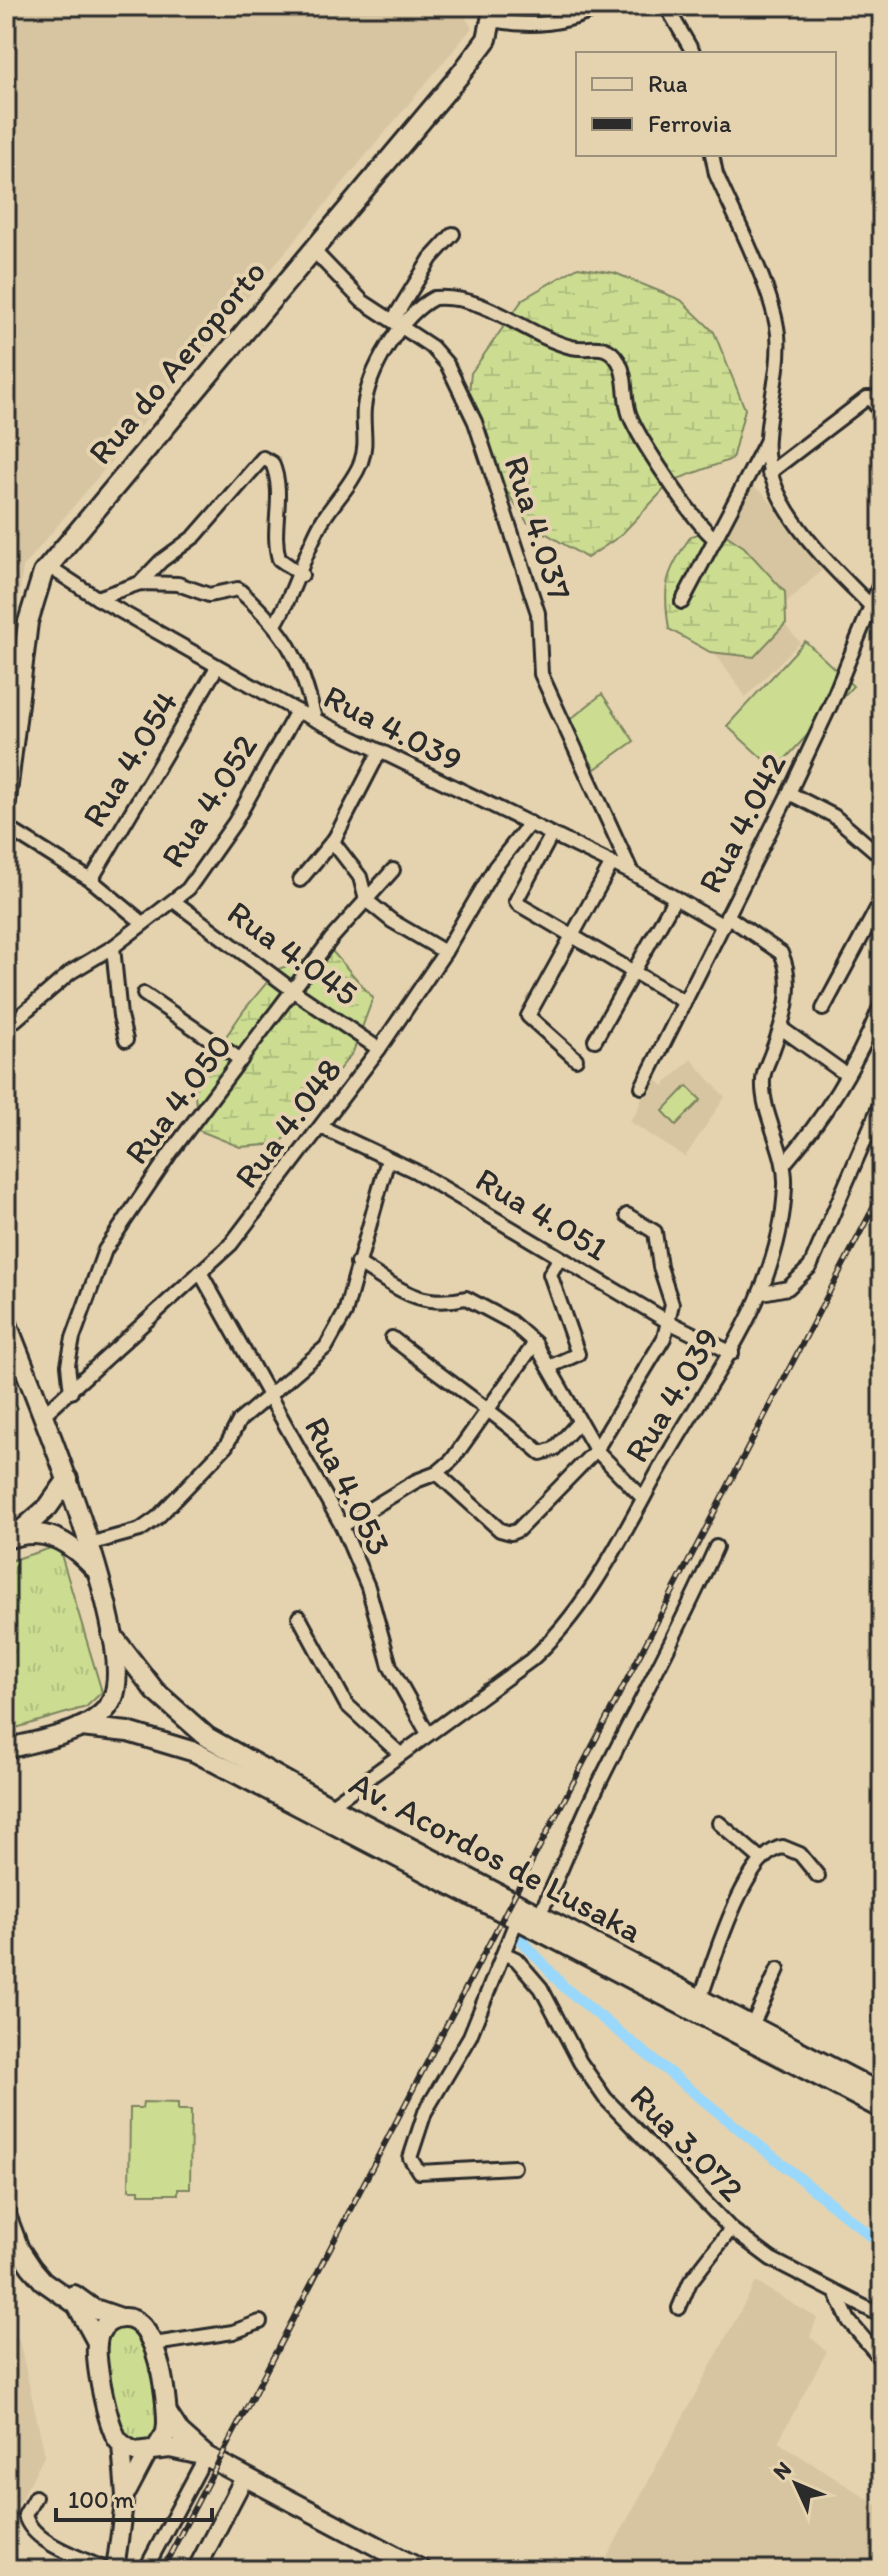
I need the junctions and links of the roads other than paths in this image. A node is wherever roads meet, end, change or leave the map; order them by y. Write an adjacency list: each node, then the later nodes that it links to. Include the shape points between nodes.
1 (602, 6): 3 (street, via 563,22 513,24)
2 (666, 6): 4 (street)
3 (494, 13): 7 (main road, Rua do Aeroporto, via 487,39 459,76)
4 (693, 52)
5 (712, 156): 10 (street, via 775,319 778,350)
6 (453, 234): 8 (street, via 431,258)
7 (313, 250): 8 (street, Rua 4.037, via 355,295); 13 (main road, Rua do Aeroporto)
8 (396, 322): 12 (street, via 434,298 465,299 575,348 602,346 619,362 638,431 693,517); 14 (street, via 364,404 366,448 321,523); 34 (street, Rua 4.037, via 441,355 475,422 538,613 541,674)
9 (882, 415): 11 (street, via 867,398)
10 (766, 442): 11 (street); 12 (street)
11 (769, 473): 19 (street, via 815,547)
12 (713, 537): 18 (street)
13 (48, 566): 17 (street, Rua 4.039); 26 (main road, Rua do Aeroporto, via 28,622)
14 (302, 575): 16 (street, via 279,559 275,534 280,492 272,463 263,458 195,536); 20 (street)
15 (882, 579): 19 (street, Rua 4.042)
16 (140, 583): 17 (street); 20 (street, via 178,584 209,595 235,588)
17 (97, 598): 21 (street, Rua 4.039)
18 (682, 602)
19 (870, 605): 25 (street, Rua 4.042)
20 (276, 623): 23 (street, via 297,662)
21 (217, 667): 22 (street, Rua 4.039); 35 (street, Rua 4.054)
22 (297, 711): 23 (street, Rua 4.039); 40 (street, Rua 4.052, via 235,822)
23 (315, 719): 24 (street, Rua 4.039)
24 (380, 751): 27 (street, Rua 4.039); 30 (street)
25 (789, 793): 31 (street, via 834,816); 41 (street, Rua 4.042)
26 (6, 801)
27 (530, 823): 29 (street, Rua 4.039); 45 (street, Rua 4.048, via 495,867)
28 (6, 827): 35 (street)
29 (552, 834): 32 (street, Rua 4.039); 43 (street, via 516,903)
30 (335, 838): 36 (street); 39 (street, via 336,847 360,877)
31 (882, 857)
32 (612, 863): 34 (street, Rua 4.039); 43 (street)
33 (393, 870): 39 (street, Rua 4.050)
34 (632, 873): 37 (street, Rua 4.039)
35 (91, 880): 42 (street)
36 (300, 880)
37 (675, 898): 41 (street, Rua 4.039); 46 (street)
38 (882, 899): 51 (street)
39 (366, 900): 45 (street); 47 (street, Rua 4.050)
40 (175, 902): 42 (street, Rua 4.052); 47 (street, Rua 4.045)
41 (725, 920): 49 (street, Rua 4.042); 53 (street, Rua 4.039, via 783,955 789,989)
42 (143, 923): 44 (street, Rua 4.052)
43 (571, 938): 46 (street); 57 (street, via 528,1016)
44 (113, 947): 52 (street, Rua 4.052, via 71,972); 54 (street)
45 (445, 952): 56 (street, Rua 4.048)
46 (632, 972): 49 (street); 55 (street)
47 (295, 992): 56 (street, Rua 4.045); 58 (street, Rua 4.050)
48 (144, 994): 58 (street)
49 (683, 1001): 60 (street, Rua 4.042)
50 (882, 1002): 59 (street)
51 (823, 1009)
52 (6, 1028)
53 (781, 1028): 59 (street); 64 (street, Rua 4.039, via 763,1081)
54 (126, 1040)
55 (595, 1040)
56 (379, 1049): 62 (street, Rua 4.048)
57 (576, 1059)
58 (241, 1060): 76 (street, Rua 4.050, via 105,1250 73,1338)
59 (847, 1075): 64 (street, via 811,1134)
60 (642, 1087)
61 (882, 1100): 69 (street, via 810,1267 788,1288)
62 (321, 1127): 63 (street, Rua 4.051); 68 (street, Rua 4.048, via 231,1244)
63 (388, 1159): 66 (street, Rua 4.051); 67 (street)
64 (784, 1164): 69 (street, Rua 4.039, via 775,1250)
65 (627, 1215): 71 (street, via 655,1232 660,1267 671,1291)
66 (559, 1259): 71 (street, Rua 4.051); 75 (street, via 550,1274 578,1356)
67 (357, 1263): 73 (street, via 411,1297 440,1303 469,1298); 77 (street, via 337,1331)
68 (200, 1272): 76 (street, Rua 4.048); 77 (street, Rua 4.053)
69 (762, 1293): 74 (street, Rua 4.039)
70 (6, 1321): 79 (main road)
71 (667, 1321): 74 (street, Rua 4.051); 81 (street, via 664,1338)
72 (392, 1338): 78 (street)
73 (535, 1343): 75 (street); 78 (street)
74 (732, 1353): 84 (street, Rua 4.039)
75 (549, 1367): 80 (street)
76 (71, 1392): 79 (street, Rua 4.048)
77 (270, 1395): 85 (street, Rua 4.053); 87 (street, via 239,1421 226,1446 157,1518 140,1530)
78 (490, 1409): 80 (street, via 547,1454); 82 (street)
79 (42, 1416): 83 (main road)
80 (579, 1422): 81 (street)
81 (596, 1450): 82 (street, via 511,1533 500,1530); 84 (street)
82 (437, 1473): 85 (street)
83 (68, 1479): 86 (main road, via 48,1507); 87 (main road)
84 (643, 1498): 93 (street, Rua 4.039, via 585,1600 555,1639)
85 (342, 1526): 93 (street, Rua 4.053, via 368,1587 390,1666)
86 (11, 1538): 89 (main road, via 58,1537 73,1545)
87 (89, 1544): 89 (main road)
88 (716, 1547): 100 (street)
89 (95, 1570): 91 (main road)
90 (299, 1617): 95 (street, via 346,1704)
91 (112, 1635): 92 (main road, via 118,1675 113,1698); 96 (main road, Av. Acordos de Lusaka, via 183,1720)
92 (81, 1727): 94 (main road); 101 (main road, Av. Acordos de Lusaka, via 128,1732 195,1752)
93 (427, 1732): 95 (street, Rua 4.039)
94 (6, 1749)
95 (399, 1753): 96 (street, Rua 4.039)
96 (330, 1806): 100 (main road, Av. Acordos de Lusaka)
97 (719, 1823): 98 (street)
98 (762, 1860): 99 (street, via 783,1847 800,1854); 104 (street, via 744,1884)
99 (818, 1876)
100 (539, 1914): 104 (main road, Av. Acordos de Lusaka)
101 (517, 1919): 102 (street); 107 (main road, Av. Acordos de Lusaka)
102 (505, 1954): 108 (street, via 470,2036 425,2112 410,2158 419,2172); 110 (street, Rua 3.072, via 541,1988 605,2098)
103 (778, 1969): 105 (street)
104 (700, 1999): 105 (main road, Av. Acordos de Lusaka)
105 (752, 2026): 106 (main road, Av. Acordos de Lusaka)
106 (882, 2094)
107 (882, 2109)
108 (514, 2167)
109 (6, 2215): 111 (main road)
110 (731, 2229): 112 (street, Rua 3.072, via 765,2255); 113 (street, via 690,2282)
111 (31, 2267): 115 (main road, via 85,2304); 117 (main road, via 77,2305)
112 (837, 2295): 114 (street, Rua 3.072); 119 (street, via 849,2321)
113 (679, 2308)
114 (882, 2316)
115 (121, 2318): 117 (main road, via 105,2325); 118 (main road, via 141,2323)
116 (260, 2322): 118 (street, via 233,2332)
117 (97, 2342): 121 (main road, via 104,2395)
118 (154, 2344): 120 (main road)
119 (882, 2360)
120 (167, 2413): 122 (main road, via 166,2433); 123 (main road)
121 (121, 2445): 122 (main road, via 135,2452); 125 (street)
122 (152, 2450): 123 (main road); 125 (street)
123 (206, 2456): 124 (main road); 129 (street)
124 (238, 2473): 130 (street); 131 (main road)
125 (125, 2496): 128 (street)
126 (35, 2497): 127 (street, via 25,2515 29,2527)
127 (107, 2570)
128 (115, 2570)
129 (145, 2570)
130 (196, 2570)
131 (422, 2570)

